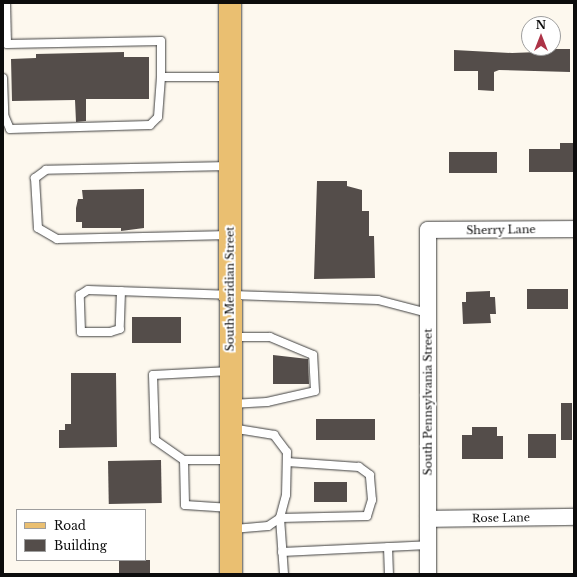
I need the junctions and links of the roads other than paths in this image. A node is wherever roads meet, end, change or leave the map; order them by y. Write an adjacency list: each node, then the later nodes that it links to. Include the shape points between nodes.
1 (6, 3): 3 (lane)
2 (230, 3): 5 (main road, South Meridian Street)
3 (5, 46): 4 (lane, via 161,41)
4 (161, 77): 5 (lane); 6 (lane, via 158,117 150,125 10,128 4,115)
5 (230, 77): 7 (main road, South Meridian Street)
6 (3, 78)
7 (230, 166): 10 (main road, South Meridian Street); 10 (lane, via 46,170 35,178 38,228 57,239)
8 (574, 229): 9 (street, Sherry Lane)
9 (428, 230): 13 (street, South Pennsylvania Street)
10 (230, 235): 12 (main road, South Meridian Street)
11 (121, 291): 11 (lane, via 88,290 80,295 81,332 110,332 120,329); 12 (lane)
12 (230, 293): 13 (lane, via 310,300 378,300); 14 (main road, South Meridian Street)
13 (428, 313): 24 (street, South Pennsylvania Street)
14 (230, 337): 15 (main road, South Meridian Street); 16 (lane, via 270,337 313,355 315,391 268,402)
15 (230, 371): 16 (main road, South Meridian Street); 18 (lane, via 153,375 155,440)
16 (230, 404): 17 (main road, South Meridian Street)
17 (230, 428): 19 (main road, South Meridian Street); 20 (lane, via 274,435 287,452)
18 (184, 460): 19 (lane); 23 (lane, via 185,505)
19 (230, 460): 23 (main road, South Meridian Street)
20 (287, 462): 22 (lane, via 286,495); 22 (lane, via 351,464 366,470 372,487 372,507 367,516)
21 (574, 517): 24 (street, Rose Lane)
22 (280, 518): 23 (lane, via 268,526); 27 (lane)
23 (230, 519): 28 (main road, South Meridian Street)
24 (428, 519): 25 (street, South Pennsylvania Street)
25 (428, 545): 26 (lane); 31 (street, South Pennsylvania Street)
26 (388, 547): 27 (lane); 30 (lane)
27 (282, 552): 29 (lane)
28 (230, 574)
29 (284, 574)
30 (389, 574)
31 (428, 574)

